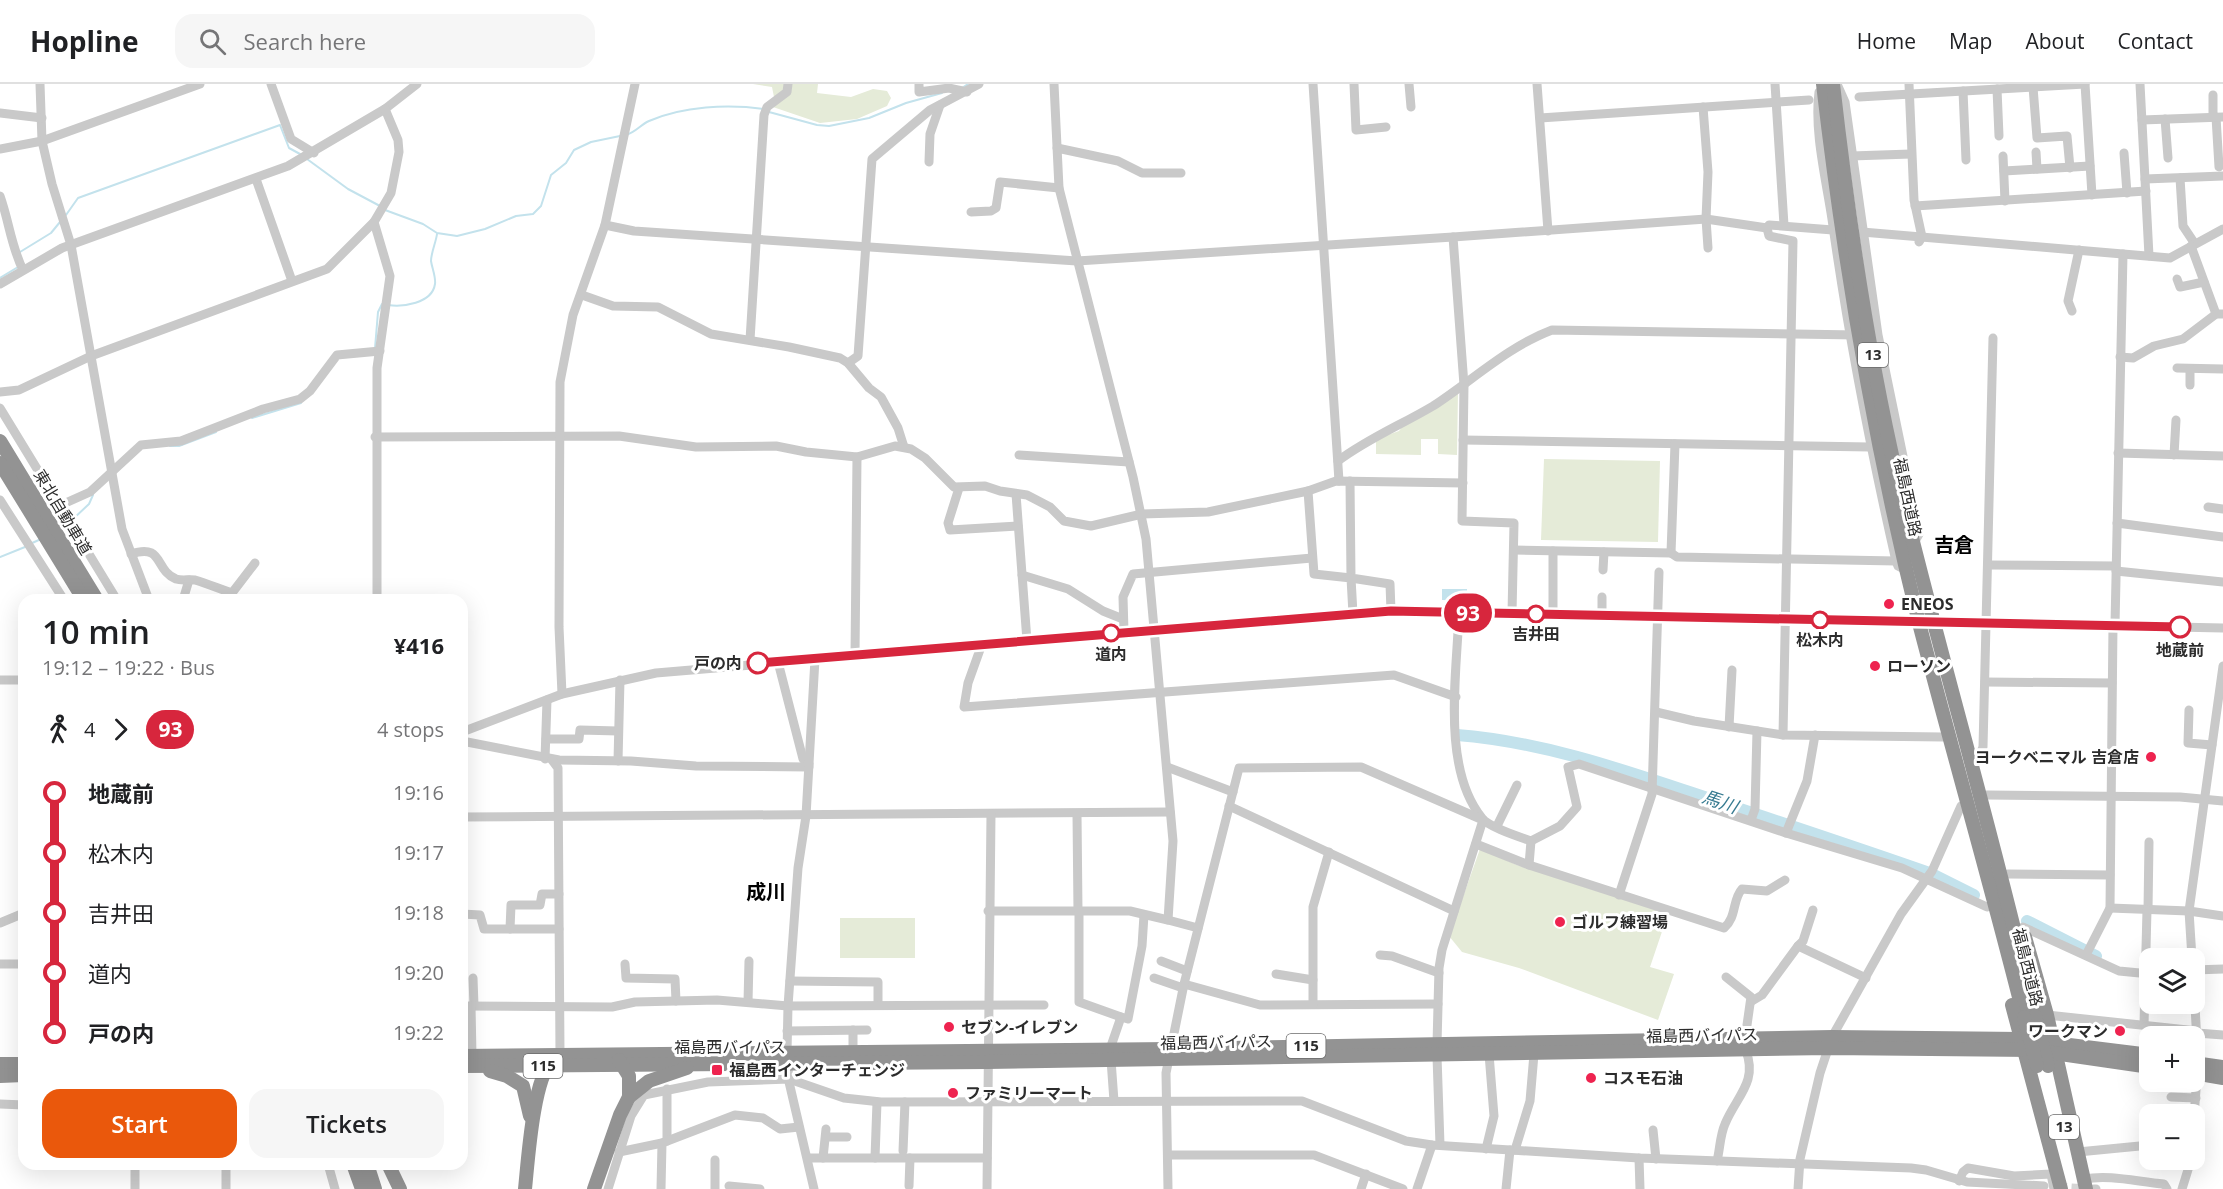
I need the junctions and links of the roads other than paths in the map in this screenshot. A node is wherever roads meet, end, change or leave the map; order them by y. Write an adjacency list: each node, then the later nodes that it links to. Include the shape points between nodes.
1 (40, 84): 36 (street)
2 (200, 84): 42 (street)
3 (271, 84): 46 (street, via 291,139)
4 (417, 84): 33 (street)
5 (635, 84): 73 (street)
6 (788, 84): 82 (street, via 787,92 767,107 764,115)
7 (919, 84): 25 (street, via 918,92 949,88)
8 (979, 84): 25 (street)
9 (1053, 84): 43 (street)
10 (1312, 84): 85 (street)
11 (1354, 84): 40 (street, via 1356,130)
12 (1409, 84): 31 (street)
13 (1537, 84): 37 (street)
14 (1775, 84): 29 (street)
15 (1822, 84): 78 (street, via 1818,95 1820,130); 102 (highway, 福島西道路 / 13)
16 (1835, 84): 49 (street, via 1845,102); 152 (highway, 福島西道路 / 13, via 1845,186 1869,334)
17 (2085, 84): 19 (street); 54 (street)
18 (2140, 84): 39 (street)
19 (2064, 85): 21 (street)
20 (2012, 86): 21 (street); 23 (street)
21 (2032, 87): 55 (street, via 2037,138 2067,136)
22 (1909, 89): 24 (street); 27 (street); 48 (street)
23 (1997, 89): 24 (street); 41 (street)
24 (1963, 91): 52 (street)
25 (967, 92): 30 (street)
26 (2213, 95): 35 (street)
27 (1859, 97)
28 (1809, 100): 29 (street)
29 (1776, 103): 32 (street); 74 (street)
30 (940, 105): 53 (street, via 930,134); 87 (street, via 909,125 872,159)
31 (1411, 107)
32 (1703, 107): 37 (street); 71 (street, via 1708,172)
33 (385, 109): 46 (street); 72 (street, via 399,152 391,193)
34 (0, 113): 36 (street)
35 (2217, 117): 38 (street); 58 (street)
36 (42, 118): 42 (street)
37 (1540, 118): 77 (street)
38 (2165, 119): 39 (street); 51 (street)
39 (2142, 120): 62 (street)
40 (1386, 127)
41 (1999, 136)
42 (42, 141): 44 (street); 84 (street)
43 (1057, 148): 59 (street, via 1118,161 1142,173); 63 (street)
44 (0, 149)
45 (2036, 152): 56 (street)
46 (314, 153): 61 (street)
47 (2124, 153): 65 (street)
48 (1911, 154): 49 (street); 69 (street)
49 (1851, 156): 79 (street)
50 (2003, 156): 57 (street)
51 (2168, 158)
52 (1966, 160)
53 (929, 162)
54 (2090, 166): 55 (street); 66 (street)
55 (2070, 168): 56 (street)
56 (2037, 169): 57 (street)
57 (2004, 171): 68 (street)
58 (2221, 172): 60 (street)
59 (1181, 173)
60 (2180, 178): 62 (street); 86 (street, via 2183,226)
61 (256, 179): 84 (street); 95 (street)
62 (2145, 179): 64 (street)
63 (1059, 188): 70 (street, via 1000,182 996,208); 92 (street)
64 (2146, 191): 65 (street); 91 (street)
65 (2127, 193): 66 (street)
66 (2092, 195): 68 (street)
67 (0, 196): 93 (street)
68 (2005, 201): 69 (street)
69 (1915, 206): 81 (street)
70 (970, 212)
71 (1706, 219): 75 (street); 77 (street); 88 (street)
72 (374, 222): 95 (street, via 327,268); 105 (street, via 390,276)
73 (605, 225): 82 (street, via 634,231); 98 (street)
74 (1784, 225): 75 (street); 78 (street)
75 (1767, 228): 78 (street); 101 (street, via 1773,238 1793,241)
76 (2223, 229): 86 (street)
77 (1548, 231): 80 (street)
78 (1831, 232): 102 (street)
79 (1862, 232): 81 (street); 152 (street, via 1893,418 1919,534)
80 (1453, 237): 85 (street); 112 (street)
81 (1922, 237): 83 (street, via 1919,242); 89 (street)
82 (756, 238): 87 (street); 104 (street)
83 (1870, 238)
84 (70, 245): 93 (street); 106 (street)
85 (1323, 245): 92 (street); 130 (street)
86 (2193, 245): 91 (street, via 2170,258); 96 (street)
87 (866, 246): 92 (street); 108 (street, via 858,356)
88 (1708, 248)
89 (2079, 250): 90 (street); 99 (street, via 2068,301)
90 (2123, 254): 91 (street); 107 (street)
91 (2149, 256)
92 (1077, 261): 131 (street)
93 (23, 270): 97 (street)
94 (2177, 279): 96 (street, via 2180,287)
95 (292, 281): 106 (street)
96 (2204, 282): 100 (street)
97 (0, 284)
98 (582, 295): 104 (street, via 613,306 658,307 697,329); 117 (street, via 573,315 562,365)
99 (2072, 311)
100 (2219, 314): 107 (street, via 2183,339 2154,346 2133,358)
101 (1791, 334): 102 (street); 112 (street, via 1560,328 1524,341); 122 (street)
102 (1854, 335): 124 (street); 166 (highway, 福島西道路 / 13)
103 (1993, 338): 162 (street)
104 (750, 340): 108 (street, via 840,358)
105 (375, 351): 118 (street); 133 (street, via 337,355 300,399 181,441 141,445)
106 (91, 356): 114 (street, via 19,390); 133 (street)
107 (2121, 357): 125 (street)
108 (848, 363): 123 (street, via 881,397)
109 (2177, 368): 110 (street)
110 (2190, 369): 111 (street); 113 (street)
111 (2223, 369)
112 (1464, 385): 119 (street); 130 (street)
113 (2190, 385)
114 (0, 392)
115 (0, 408): 141 (street)
116 (2176, 420): 127 (street)
117 (558, 436): 118 (street); 129 (street, via 619,436 696,447 776,446); 213 (street)
118 (375, 437): 180 (street)
119 (1464, 440): 121 (street); 136 (street)
120 (0, 441): 144 (highway, 東北自動車道)
121 (1675, 444): 122 (street); 156 (street)
122 (1789, 446): 124 (street); 159 (street)
123 (904, 447): 129 (street, via 895,446); 137 (street, via 925,458)
124 (1870, 447): 160 (street)
125 (2118, 453): 127 (street); 148 (street)
126 (1019, 455): 131 (street)
127 (2174, 455): 128 (street)
128 (2223, 456)
129 (857, 458): 200 (street)
130 (1338, 461): 134 (street)
131 (1129, 462): 145 (street)
132 (0, 463): 144 (highway, 東北自動車道)
133 (111, 472): 141 (street, via 86,495); 157 (street)
134 (1339, 481): 135 (street); 138 (street)
135 (1350, 481): 136 (street); 169 (street)
136 (1463, 483): 153 (street, via 1462,521 1514,523)
137 (959, 488): 139 (street, via 985,486); 149 (street, via 948,523 950,530)
138 (1308, 491): 145 (street, via 1209,512); 158 (street)
139 (1016, 494): 145 (street, via 1034,498 1064,521 1081,525 1103,524); 149 (street)
140 (0, 500): 146 (street)
141 (61, 505): 175 (street)
142 (2208, 507): 143 (street)
143 (2223, 508)
144 (36, 511): 151 (highway, 東北自動車道)
145 (1142, 513): 165 (street)
146 (11, 519): 147 (street); 172 (street)
147 (0, 523)
148 (2117, 524): 150 (street); 163 (street)
149 (1018, 526): 168 (street)
150 (2223, 537)
151 (54, 539): 173 (highway, 東北自動車道); 174 (highway, 東北自動車道)
152 (1914, 543): 192 (highway, 福島西道路 / 13)
153 (1514, 550): 154 (street); 185 (street)
154 (1553, 551): 155 (street); 186 (street)
155 (1604, 552): 156 (street); 164 (street)
156 (1671, 553): 159 (street, via 1677,557)
157 (131, 554): 170 (street, via 150,551 169,575); 176 (street)
158 (1312, 558): 165 (street); 169 (street, via 1314,574)
159 (1788, 559): 160 (street); 190 (street)
160 (1896, 561): 166 (street)
161 (255, 563): 179 (street)
162 (1988, 566): 163 (street); 193 (street)
163 (2116, 568): 171 (street); 194 (street)
164 (1604, 570)
165 (1149, 571): 189 (street, via 1133,574 1125,589); 196 (street)
166 (1908, 571): 191 (highway, 福島西道路 / 13)
167 (1659, 572): 188 (street)
168 (1022, 575): 189 (street, via 1068,589 1103,612); 198 (street)
169 (1351, 578): 182 (street, via 1390,584); 184 (street)
170 (189, 579): 177 (street); 178 (street)
171 (2223, 582)
172 (60, 594)
173 (81, 594)
174 (93, 594)
175 (113, 594)
176 (147, 594)
177 (185, 594)
178 (227, 594)
179 (233, 594)
180 (377, 594)
181 (1602, 597): 187 (street)
182 (1391, 611): 183 (street); 184 (street)
183 (1459, 612): 185 (street); 214 (street)
184 (1353, 614): 196 (street)
185 (1512, 614): 186 (street)
186 (1553, 614): 187 (street)
187 (1602, 615): 188 (street)
188 (1657, 616): 190 (street); 217 (street)
189 (1123, 619): 197 (street)
190 (1787, 619): 191 (street); 222 (street)
191 (1919, 621): 192 (street); 210 (highway, 福島西道路 / 13)
192 (1934, 621): 193 (street); 230 (highway, 福島西道路 / 13)
193 (1986, 622): 194 (street); 208 (street)
194 (2114, 625): 195 (street); 209 (street)
195 (2223, 628)
196 (1154, 630): 197 (street); 212 (street)
197 (1124, 632): 198 (street)
198 (1026, 640): 199 (street)
199 (982, 645): 200 (street); 212 (street, via 964,707)
200 (855, 656): 201 (street)
201 (815, 659): 202 (street); 231 (street)
202 (778, 662): 207 (street, via 696,668); 231 (street, via 803,759)
203 (2223, 666): 211 (street)
204 (1732, 670): 218 (street)
205 (0, 680): 206 (street)
206 (18, 680)
207 (620, 680): 213 (street); 220 (street)
208 (1984, 682): 209 (street); 230 (street, via 1983,747 1980,754)
209 (2112, 683): 237 (street)
210 (1936, 686): 224 (highway, via 1934,697); 230 (highway, 福島西道路 / 13)
211 (2222, 688): 227 (street)
212 (1159, 692): 214 (street, via 1394,675); 232 (street)
213 (562, 694): 215 (street)
214 (1456, 697): 249 (street, via 1459,770)
215 (547, 700): 219 (street); 225 (street)
216 (2189, 710): 227 (street, via 2188,743)
217 (1656, 712): 218 (street); 233 (street)
218 (1729, 727): 221 (street)
219 (468, 730)
220 (618, 731): 225 (street, via 580,730 579,739); 229 (street)
221 (1757, 731): 222 (street); 245 (street)
222 (1783, 735): 223 (street)
223 (1815, 735): 224 (street); 251 (street, via 1807,781)
224 (1943, 737): 230 (highway)
225 (546, 739): 228 (street)
226 (468, 742): 228 (street)
227 (2212, 745): 238 (street)
228 (549, 759): 229 (street); 246 (street, via 558,768)
229 (618, 760): 231 (street, via 696,766)
230 (1963, 760): 236 (highway); 241 (highway); 316 (highway, 福島西道路 / 13)
231 (809, 765): 247 (street)
232 (1167, 767): 235 (street); 242 (street)
233 (1652, 783): 245 (street); 252 (street, via 1579,764 1568,767 1577,807 1560,826); 262 (street)
234 (1517, 785): 250 (street)
235 (1233, 792): 240 (street); 249 (street, via 1239,768 1361,766)
236 (1987, 795): 237 (street); 257 (highway)
237 (2113, 796): 238 (street); 259 (street)
238 (2205, 798): 239 (street); 269 (street)
239 (2223, 801)
240 (1229, 806): 255 (street); 278 (street)
241 (1961, 806): 258 (street); 263 (highway)
242 (1170, 812): 243 (street); 275 (street, via 1173,851)
243 (1077, 813): 244 (street); 270 (street)
244 (991, 814): 247 (street); 267 (street)
245 (1753, 815): 251 (street)
246 (558, 816): 247 (street); 248 (street); 261 (street)
247 (806, 816): 302 (street)
248 (468, 817)
249 (1483, 820): 250 (street); 254 (street)
250 (1497, 826): 252 (street)
251 (1788, 828): 258 (street)
252 (1531, 841): 256 (street)
253 (2149, 842): 266 (street)
254 (1476, 844): 256 (street); 268 (street)
255 (1329, 852): 268 (street); 301 (street, via 1313,907)
256 (1529, 866): 262 (street)
257 (2008, 874): 259 (street); 277 (highway)
258 (1930, 875): 263 (street); 300 (street, via 1901,914)
259 (2110, 875): 264 (street)
260 (1785, 879): 262 (street, via 1767,891 1742,888 1731,920 1724,928)
261 (559, 894): 279 (street, via 542,894 540,905 511,905); 280 (street)
262 (1619, 895)
263 (1987, 907): 328 (highway)
264 (2110, 908): 266 (street); 284 (street)
265 (1813, 910): 281 (street)
266 (2147, 910): 269 (street); 282 (street)
267 (988, 911): 270 (street); 310 (street)
268 (1454, 911): 295 (street)
269 (2189, 911): 274 (street); 283 (street)
270 (1078, 912): 272 (street, via 1130,911); 317 (street, via 1079,1002)
271 (468, 914): 279 (street, via 480,915 484,929)
272 (1144, 915): 275 (street); 317 (street, via 1128,1019)
273 (18, 916): 276 (street)
274 (2223, 916)
275 (1168, 920): 278 (street)
276 (0, 923)
277 (2023, 927): 284 (street); 316 (highway)
278 (1198, 928): 293 (street)
279 (510, 929): 280 (street)
280 (559, 929): 314 (street)
281 (1798, 946): 300 (street); 305 (street, via 1762,995)
282 (2146, 948)
283 (2191, 948)
284 (2087, 953): 294 (street, via 2118,971)
285 (1380, 956): 295 (street, via 1392,956)
286 (749, 961): 306 (street)
287 (1161, 962): 293 (street)
288 (0, 964): 289 (street)
289 (18, 964)
290 (625, 964): 304 (street, via 626,978 675,979)
291 (2223, 969): 292 (street)
292 (2205, 970)
293 (1187, 971): 303 (street)
294 (2139, 972)
295 (1439, 973): 308 (street)
296 (1276, 974): 301 (street)
297 (1726, 977): 305 (street)
298 (473, 978): 312 (street)
299 (1154, 978): 303 (street)
300 (1866, 978): 326 (street)
301 (1313, 980): 307 (street)
302 (790, 981): 309 (street, via 878,982); 313 (street)
303 (1183, 986): 307 (street, via 1260,1005); 334 (street)
304 (676, 1001): 306 (street); 314 (street)
305 (1752, 1001): 327 (street)
306 (748, 1002): 313 (street)
307 (1313, 1004): 308 (street)
308 (1438, 1004): 330 (street)
309 (878, 1005): 310 (street); 313 (street)
310 (988, 1005): 311 (street); 339 (street)
311 (1044, 1005)
312 (469, 1006): 314 (street); 324 (street)
313 (788, 1006): 322 (street)
314 (560, 1008): 332 (street)
315 (2144, 1014): 318 (street)
316 (2035, 1016): 318 (street); 329 (highway); 350 (highway, 福島西道路 / 13, bridge)
317 (1121, 1017): 338 (street)
318 (2144, 1025): 319 (street)
319 (2152, 1026)
320 (853, 1030): 321 (street); 322 (street); 331 (street)
321 (867, 1030)
322 (787, 1031): 340 (street)
323 (2205, 1033): 325 (street)
324 (468, 1034)
325 (2223, 1035)
326 (1830, 1043): 327 (highway, 福島西バイパス / 115); 328 (highway, 福島西バイパス / 115); 392 (street)
327 (1745, 1045): 330 (highway, 福島西バイパス / 115); 336 (highway, 福島西バイパス / 115); 391 (street, via 1750,1077 1724,1126)
328 (2023, 1045): 329 (highway, 福島西バイパス / 115); 400 (highway)
329 (2054, 1047): 337 (highway, 福島西バイパス / 115); 348 (highway, 福島西バイパス / 115); 381 (highway)
330 (1437, 1050): 334 (highway, 福島西バイパス / 115); 335 (highway, 福島西バイパス / 115); 376 (street)
331 (853, 1052): 339 (highway, 福島西バイパス / 115); 340 (highway, 福島西バイパス / 115)
332 (560, 1053): 333 (highway, 福島西バイパス / 115); 341 (highway, 福島西バイパス / 115); 349 (highway)
333 (611, 1053): 340 (highway, 福島西バイパス / 115); 347 (highway)
334 (1170, 1054): 338 (highway, 福島西バイパス / 115); 363 (street)
335 (1490, 1054): 336 (highway, 福島西バイパス / 115); 378 (street, via 1494,1116)
336 (1534, 1054): 379 (street, via 1530,1101)
337 (2139, 1054)
338 (1110, 1055): 339 (highway, 福島西バイパス / 115); 364 (street)
339 (988, 1057): 340 (highway, 福島西バイパス / 115); 367 (street)
340 (788, 1058): 344 (highway, 福島西バイパス / 115); 357 (street)
341 (468, 1061)
342 (468, 1061): 349 (highway, 福島西バイパス / 115)
343 (468, 1061): 372 (highway, via 523,1086)
344 (716, 1063): 347 (highway, 福島西バイパス / 115); 360 (highway, via 659,1077)
345 (0, 1064): 346 (highway)
346 (18, 1064)
347 (624, 1064): 349 (highway, 福島西バイパス / 115); 360 (highway, via 629,1076)
348 (2139, 1065)
349 (546, 1066): 372 (highway)
350 (2042, 1066): 405 (highway, 福島西道路 / 13); 429 (highway, 福島西道路 / 13)
351 (2223, 1067): 352 (highway)
352 (2205, 1068)
353 (2205, 1071): 356 (highway)
354 (18, 1075): 355 (highway)
355 (0, 1076)
356 (2223, 1078)
357 (789, 1080): 358 (street, via 748,1078); 365 (street, via 844,1098); 371 (street)
358 (667, 1089): 375 (street); 380 (street, via 649,1092 639,1102)
359 (2196, 1092): 362 (street)
360 (629, 1097): 414 (highway)
361 (2171, 1097): 362 (street)
362 (2196, 1098): 369 (street)
363 (1166, 1100): 364 (street); 376 (street, via 1302,1101 1406,1141); 383 (street)
364 (1114, 1101): 367 (street)
365 (877, 1102): 366 (street); 386 (street)
366 (905, 1102): 367 (street); 382 (street)
367 (987, 1102): 387 (street)
368 (0, 1104): 370 (street)
369 (2195, 1104)
370 (18, 1105)
371 (799, 1127): 375 (street, via 780,1129 764,1118 735,1115); 384 (street)
372 (532, 1130): 413 (highway)
373 (1653, 1130): 389 (street)
374 (847, 1137): 385 (street, via 826,1133)
375 (664, 1142): 380 (street); 416 (street)
376 (1436, 1145): 378 (street); 424 (street)
377 (2139, 1146): 381 (street)
378 (1486, 1149): 379 (street)
379 (1513, 1150): 388 (street); 425 (street)
380 (619, 1152): 415 (street)
381 (2078, 1152): 405 (highway)
382 (906, 1155): 386 (street); 387 (street); 404 (street)
383 (1168, 1155): 401 (street, via 1314,1155); 421 (street)
384 (809, 1158): 385 (street); 419 (street)
385 (823, 1158): 386 (street)
386 (875, 1158)
387 (987, 1158): 420 (street)
388 (1639, 1158): 389 (street); 426 (street)
389 (1656, 1159): 391 (street)
390 (715, 1160): 417 (street)
391 (1717, 1161): 392 (street)
392 (1800, 1164): 402 (street, via 1926,1170); 427 (street)
393 (135, 1170): 407 (street)
394 (226, 1170): 408 (street)
395 (330, 1170): 409 (street)
396 (355, 1170): 410 (highway)
397 (369, 1170): 411 (highway)
398 (391, 1170): 412 (highway)
399 (2188, 1170): 431 (street)
400 (2053, 1171): 402 (street, via 2014,1176 1968,1168); 406 (street); 428 (highway)
401 (1366, 1174): 422 (street); 423 (street)
402 (1959, 1181): 406 (street)
403 (729, 1186): 418 (street)
404 (909, 1186)
405 (2088, 1187): 430 (street, via 2112,1178 2164,1184)
406 (2049, 1188)
407 (135, 1189)
408 (226, 1189)
409 (335, 1189)
410 (362, 1189)
411 (375, 1189)
412 (400, 1189)
413 (525, 1189)
414 (594, 1189)
415 (608, 1189)
416 (661, 1189)
417 (715, 1189)
418 (760, 1189)
419 (814, 1189)
420 (987, 1189)
421 (1168, 1189)
422 (1361, 1189)
423 (1403, 1189)
424 (1417, 1189)
425 (1506, 1189)
426 (1640, 1189)
427 (1798, 1189)
428 (2061, 1189)
429 (2068, 1189)
430 (2168, 1189)
431 (2182, 1189)

